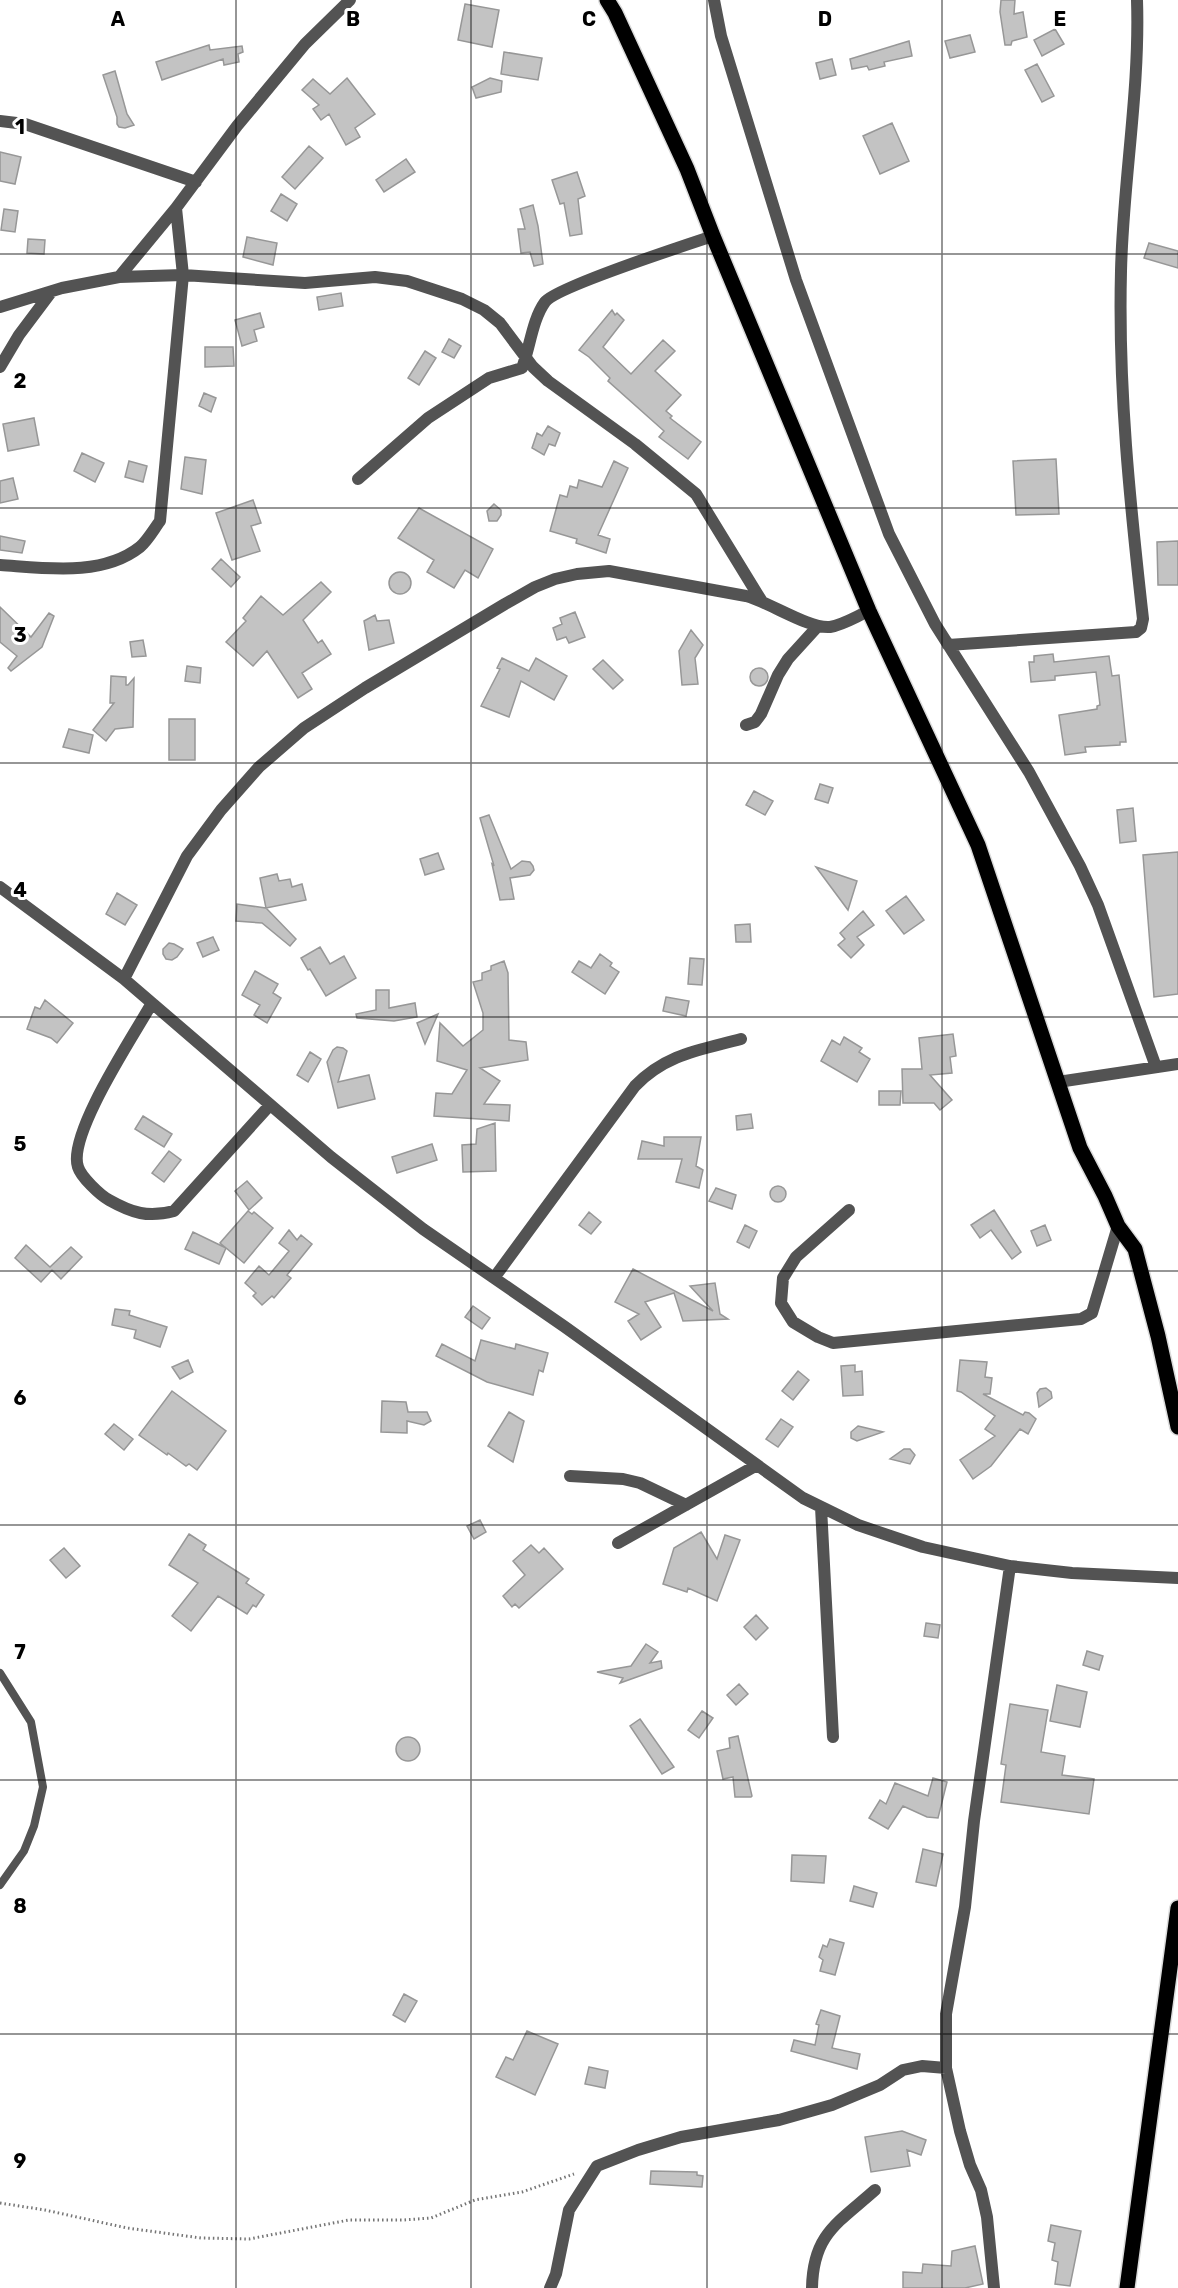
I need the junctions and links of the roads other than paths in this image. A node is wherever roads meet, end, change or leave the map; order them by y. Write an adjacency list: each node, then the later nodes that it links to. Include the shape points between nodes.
1 (350, 0): 6 (street, via 305,44)
2 (607, 0): 8 (main road, via 687,169)
3 (714, 0): 20 (street, via 721,36 765,181 831,379 890,534)
4 (1137, 0): 20 (street, via 1137,64 1121,270 1121,371 1141,628 1136,632)
5 (0, 121): 6 (street, via 25,124)
6 (196, 182): 7 (street)
7 (176, 208): 9 (street); 10 (street)
8 (713, 236): 13 (street, via 549,298 538,316); 18 (main road)
9 (183, 275): 10 (street); 13 (street, via 305,283 375,277 407,281 462,298 484,310 500,323); 16 (street, via 160,521 140,546 119,559 86,568)
10 (119, 277): 11 (street)
11 (52, 291): 12 (street); 14 (street)
12 (0, 307)
13 (526, 358): 15 (street, via 522,368 489,378 428,418); 17 (street, via 548,381 696,494)
14 (0, 367)
15 (358, 479)
16 (0, 565)
17 (761, 600): 19 (street); 23 (street, via 592,572 535,587 467,626 304,728 259,767 187,856)
18 (869, 611): 19 (street, via 836,625); 28 (main road, via 978,845)
19 (818, 626): 21 (street, via 783,667 761,714 755,722)
20 (948, 645): 27 (street, via 1029,772 1080,866 1098,905)
21 (746, 724)
22 (0, 887): 23 (street)
23 (124, 979): 24 (street)
24 (152, 1003): 29 (street); 29 (street, via 85,1121 77,1150 78,1168 101,1196 129,1211 157,1215 174,1211)
25 (741, 1039): 32 (street, via 674,1058 650,1071)
26 (1178, 1064): 27 (street)
27 (1156, 1067): 28 (street)
28 (1058, 1082): 31 (main road, via 1080,1148)
29 (270, 1105): 32 (street, via 414,1222)
30 (849, 1210): 31 (street, via 796,1257 783,1278 782,1303 794,1322 833,1343 1081,1319 1092,1313)
31 (1118, 1226): 33 (main road, via 1135,1249)
32 (494, 1278): 35 (street)
33 (1176, 1410): 34 (main road)
34 (1178, 1427)
35 (757, 1465): 37 (street); 38 (street)
36 (570, 1476): 37 (street, via 640,1483)
37 (686, 1505): 39 (street)
38 (821, 1507): 40 (street, via 858,1525 923,1546); 43 (street)
39 (618, 1543)
40 (1010, 1566): 41 (street, via 1072,1574); 47 (street, via 965,1907 948,1999)
41 (1178, 1578)
42 (0, 1672): 44 (lane, via 32,1722 43,1787 24,1851)
43 (833, 1737)
44 (0, 1885)
45 (1178, 1908): 46 (main road)
46 (1176, 1943): 52 (main road)
47 (946, 2067): 49 (street, via 903,2070 880,2085 832,2105 779,2120 681,2137 597,2166 568,2210); 51 (street, via 960,2131 985,2208)
48 (875, 2190): 50 (street, via 825,2235)
49 (550, 2288)
50 (812, 2288)
51 (994, 2288)
52 (1127, 2288)

